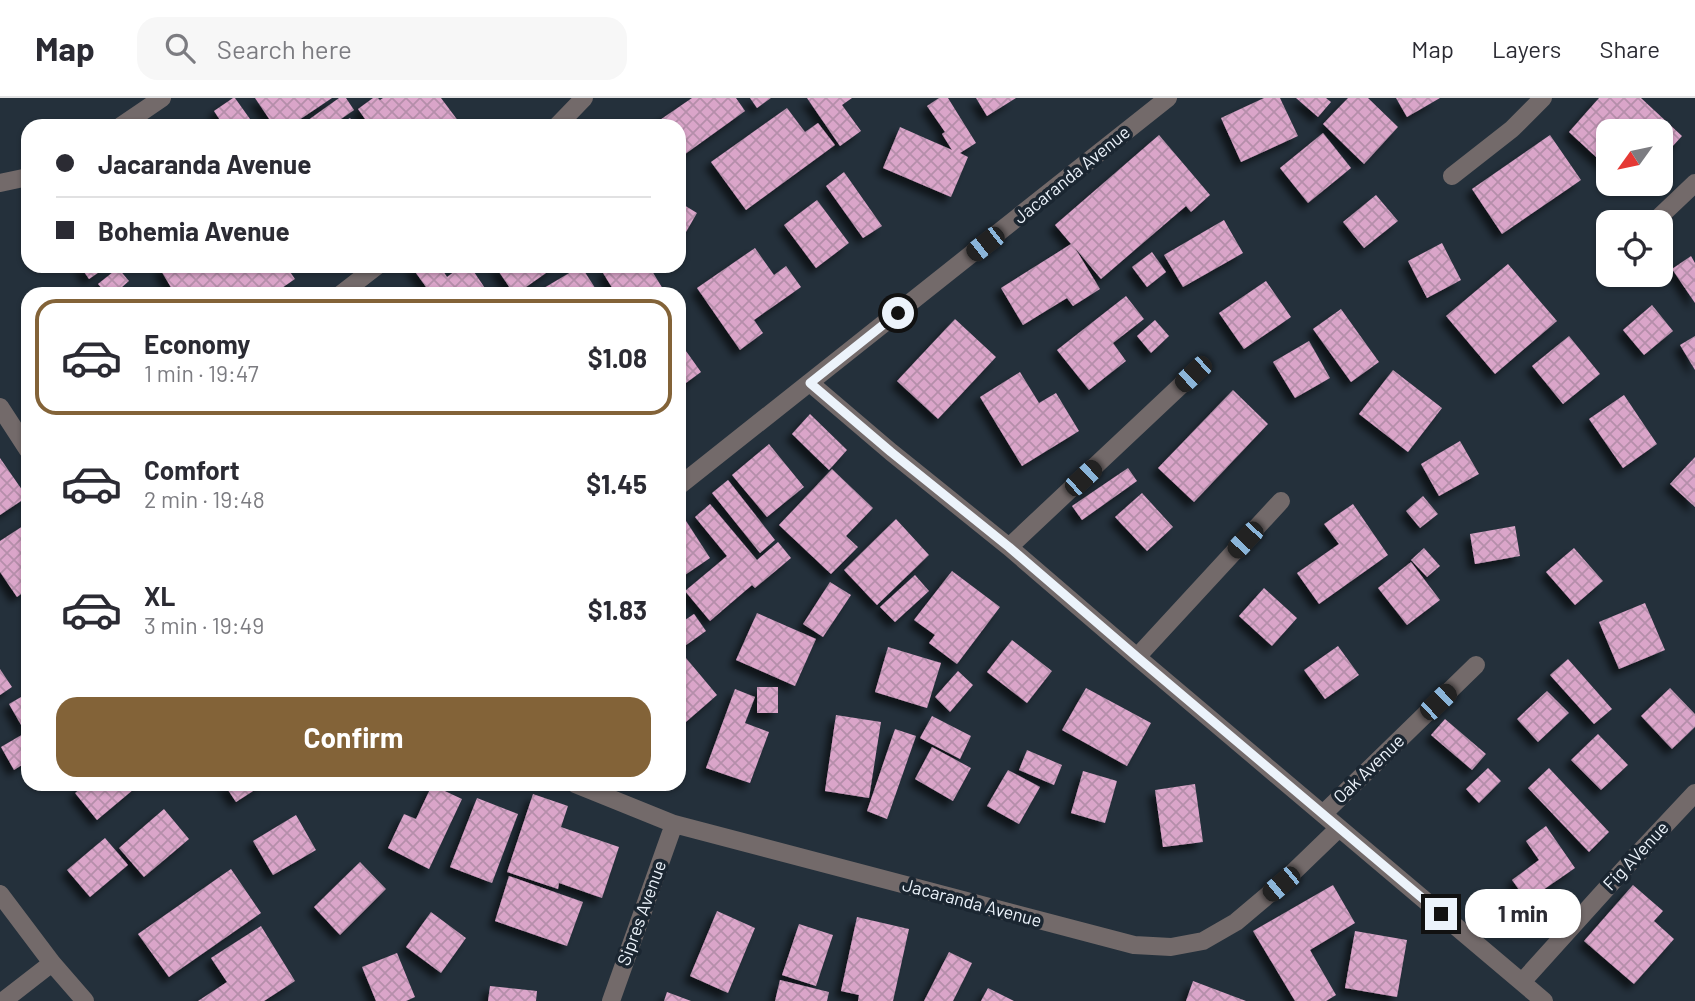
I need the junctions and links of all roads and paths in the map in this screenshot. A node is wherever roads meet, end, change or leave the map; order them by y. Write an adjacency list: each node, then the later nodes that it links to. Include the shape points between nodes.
1 (162, 98): 5 (street)
2 (584, 98): 6 (street)
3 (1168, 98): 15 (street, Jacaranda Avenue)
4 (1543, 98): 7 (street)
5 (131, 119)
6 (564, 119)
7 (1452, 176)
8 (21, 178): 9 (street)
9 (0, 183)
10 (1695, 183): 11 (street)
11 (1667, 210)
12 (368, 273): 13 (street)
13 (350, 287)
14 (1193, 374): 20 (street)
15 (810, 383): 18 (street, Jacaranda Avenue); 20 (street)
16 (0, 407): 17 (street)
17 (21, 439)
18 (686, 480)
19 (1281, 501): 21 (street)
20 (1009, 547): 21 (street)
21 (1137, 657): 25 (street)
22 (1476, 665): 25 (street, Oak Avenue)
23 (592, 791): 26 (street, Jacaranda Avenue)
24 (1695, 793): 30 (street, Fig AVenue)
25 (1323, 814): 27 (street)
26 (674, 824): 27 (street, Jacaranda Avenue, via 1134,945 1171,947 1203,941 1236,922); 33 (street, Sipres Avenue)
27 (1339, 828): 30 (street)
28 (0, 894): 29 (street)
29 (52, 963): 31 (street); 32 (street)
30 (1522, 982): 34 (street)
31 (3, 1001)
32 (85, 1001)
33 (611, 1001)
34 (1544, 1001)

